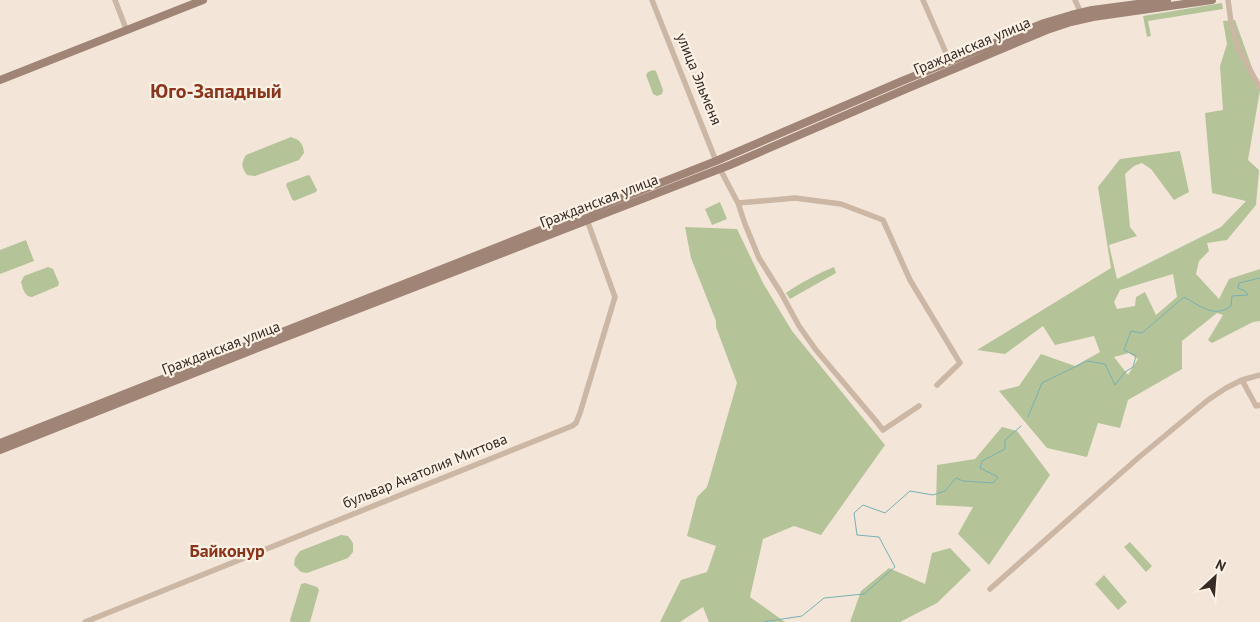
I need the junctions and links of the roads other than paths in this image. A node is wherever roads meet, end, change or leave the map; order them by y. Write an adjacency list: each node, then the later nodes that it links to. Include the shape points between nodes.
1 (115, 0): 11 (street)
2 (191, 0): 11 (main road)
3 (203, 0): 11 (main road)
4 (652, 0): 17 (street, улица Эльменя)
5 (923, 0): 12 (street)
6 (1075, 0): 10 (street)
7 (1167, 0): 10 (main road, Гражданская улица)
8 (1212, 0): 10 (main road, Гражданская улица)
9 (1228, 0): 16 (street, via 1238,48)
10 (1082, 16): 12 (main road, Гражданская улица)
11 (126, 28): 13 (main road)
12 (952, 65): 17 (main road, Гражданская улица)
13 (29, 67): 14 (main road); 15 (main road)
14 (0, 76)
15 (0, 80)
16 (1260, 88)
17 (718, 165): 18 (street, улица Эльменя); 19 (main road, Гражданская улица); 20 (main road, Гражданская улица)
18 (738, 203): 23 (street, via 796,198 841,204 883,220 910,280 960,363); 25 (street, улица Эльменя, via 759,258 808,340 883,430)
19 (587, 220): 20 (main road, Гражданская улица); 30 (street, бульвар Анатолия Миттова, via 615,297 576,423)
20 (407, 287): 24 (main road, Гражданская улица)
21 (1260, 375): 22 (street)
22 (1242, 380): 26 (street, via 1256,406); 29 (street, via 1208,400 1167,434)
23 (937, 385)
24 (123, 398): 27 (main road, Гражданская улица); 28 (main road, Гражданская улица)
25 (920, 406)
26 (1260, 406)
27 (0, 443)
28 (0, 450)
29 (990, 589)
30 (85, 622)

